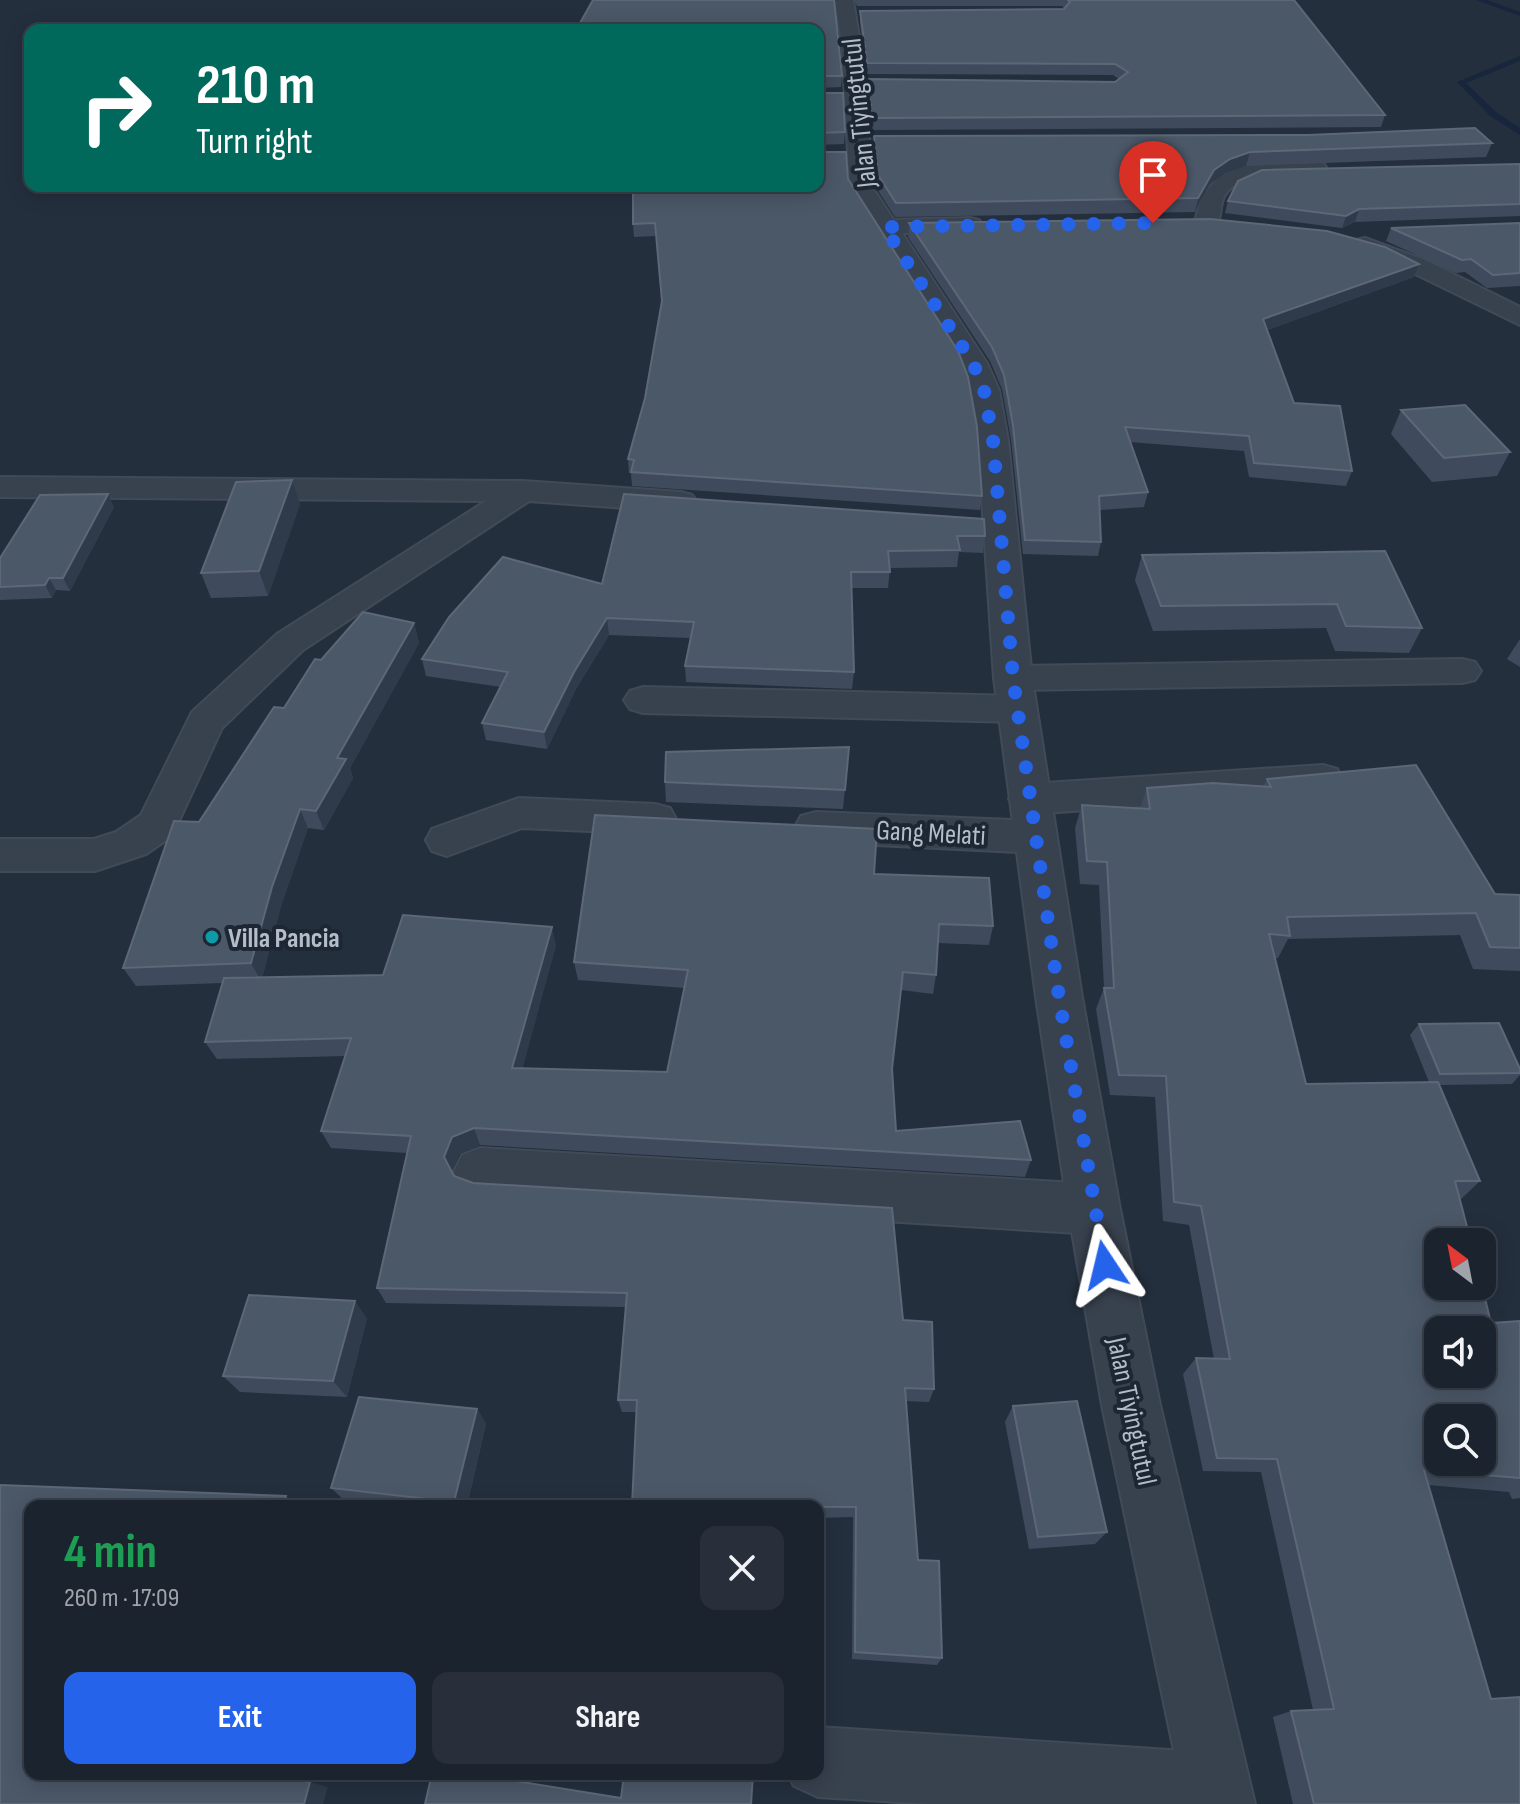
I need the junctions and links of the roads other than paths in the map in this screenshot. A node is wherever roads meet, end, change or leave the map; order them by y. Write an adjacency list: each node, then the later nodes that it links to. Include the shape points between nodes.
1 (845, 6): 7 (street, Jalan Tiyingtutul, via 862,190)
2 (1345, 169): 4 (street, via 1246,174 1226,182 1213,196)
3 (1180, 222): 4 (street)
4 (1207, 222): 6 (street)
5 (998, 224): 7 (street)
6 (1235, 224)
7 (884, 227): 16 (street, Jalan Tiyingtutul, via 973,363 984,390 993,440 984,522)
8 (1400, 230): 10 (street, via 1339,235 1390,253)
9 (1520, 302): 10 (street)
10 (1492, 303): 11 (street)
11 (1520, 317)
12 (0, 487): 13 (street)
13 (523, 491): 14 (street); 23 (street, via 290,642 206,721 157,825 131,843 95,855)
14 (713, 504)
15 (1462, 671): 16 (street)
16 (1015, 694): 17 (street); 19 (street, Jalan Tiyingtutul)
17 (643, 700)
18 (1363, 776): 19 (street, Gang Melati, via 1123,795)
19 (1033, 818): 21 (street, Gang Melati); 25 (street, Jalan Tiyingtutul)
20 (691, 821): 22 (street, via 519,813)
21 (785, 826)
22 (447, 840)
23 (0, 855)
24 (480, 1172): 25 (street)
25 (1094, 1209): 27 (street, Jalan Tiyingtutul, via 1131,1405)
26 (824, 1763): 27 (street)
27 (1218, 1796)

